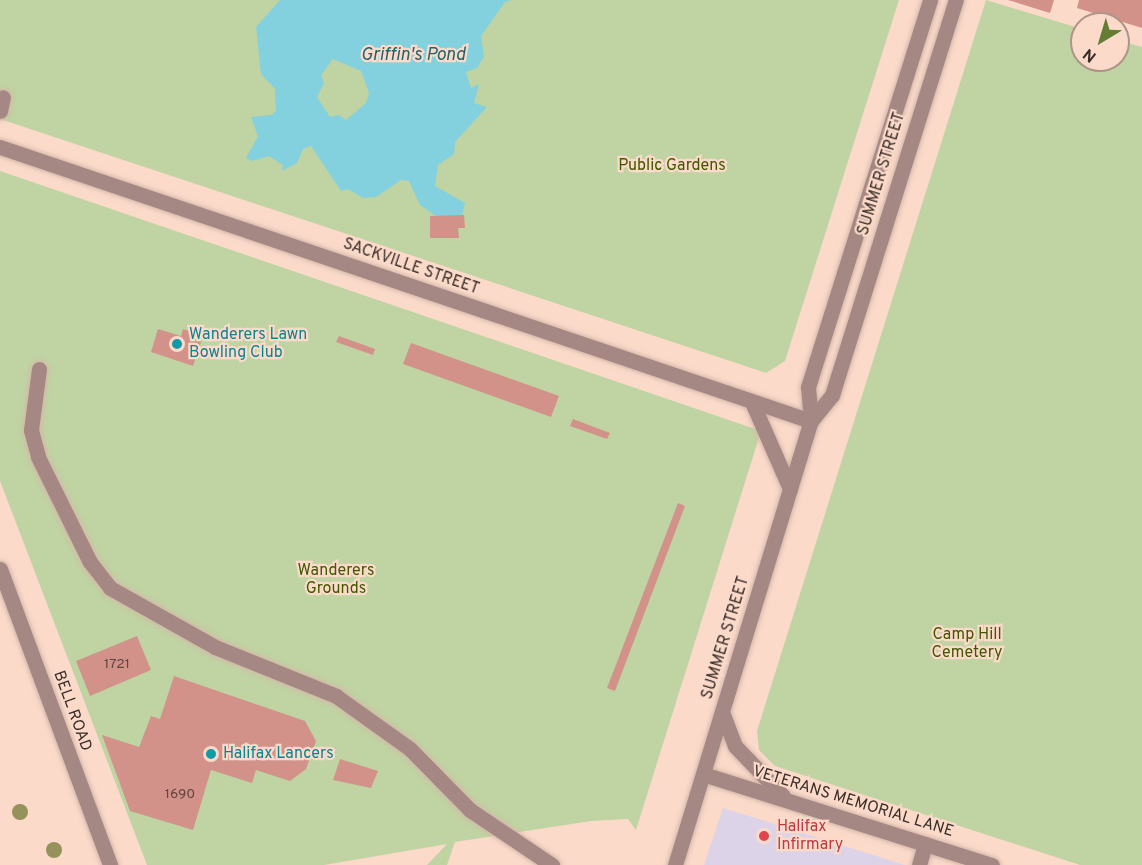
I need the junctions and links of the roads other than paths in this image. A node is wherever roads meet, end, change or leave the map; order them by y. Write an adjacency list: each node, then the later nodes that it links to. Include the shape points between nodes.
1 (930, 0): 6 (street, SUMMER STREET, via 808,387)
2 (956, 0): 6 (street, SUMMER STREET, via 832,395)
3 (0, 147): 5 (street, SACKVILLE STREET)
4 (39, 369): 15 (street, via 31,430 38,457 90,562 110,588 215,647 336,696 410,749 470,810)
5 (752, 402): 6 (street, SACKVILLE STREET); 7 (street)
6 (811, 421): 7 (street, SUMMER STREET)
7 (790, 489): 9 (street, SUMMER STREET)
8 (0, 569): 14 (street, BELL ROAD)
9 (722, 712): 10 (street, SUMMER STREET); 11 (street, via 735,746 751,768)
10 (703, 774): 11 (street, VETERANS MEMORIAL LANE); 16 (street, SUMMER STREET)
11 (787, 801): 12 (street, VETERANS MEMORIAL LANE)
12 (925, 844): 13 (street, VETERANS MEMORIAL LANE); 17 (street)
13 (946, 858): 18 (street, VETERANS MEMORIAL LANE)
14 (110, 865)
15 (552, 865)
16 (675, 865)
17 (919, 865)
18 (992, 865)

